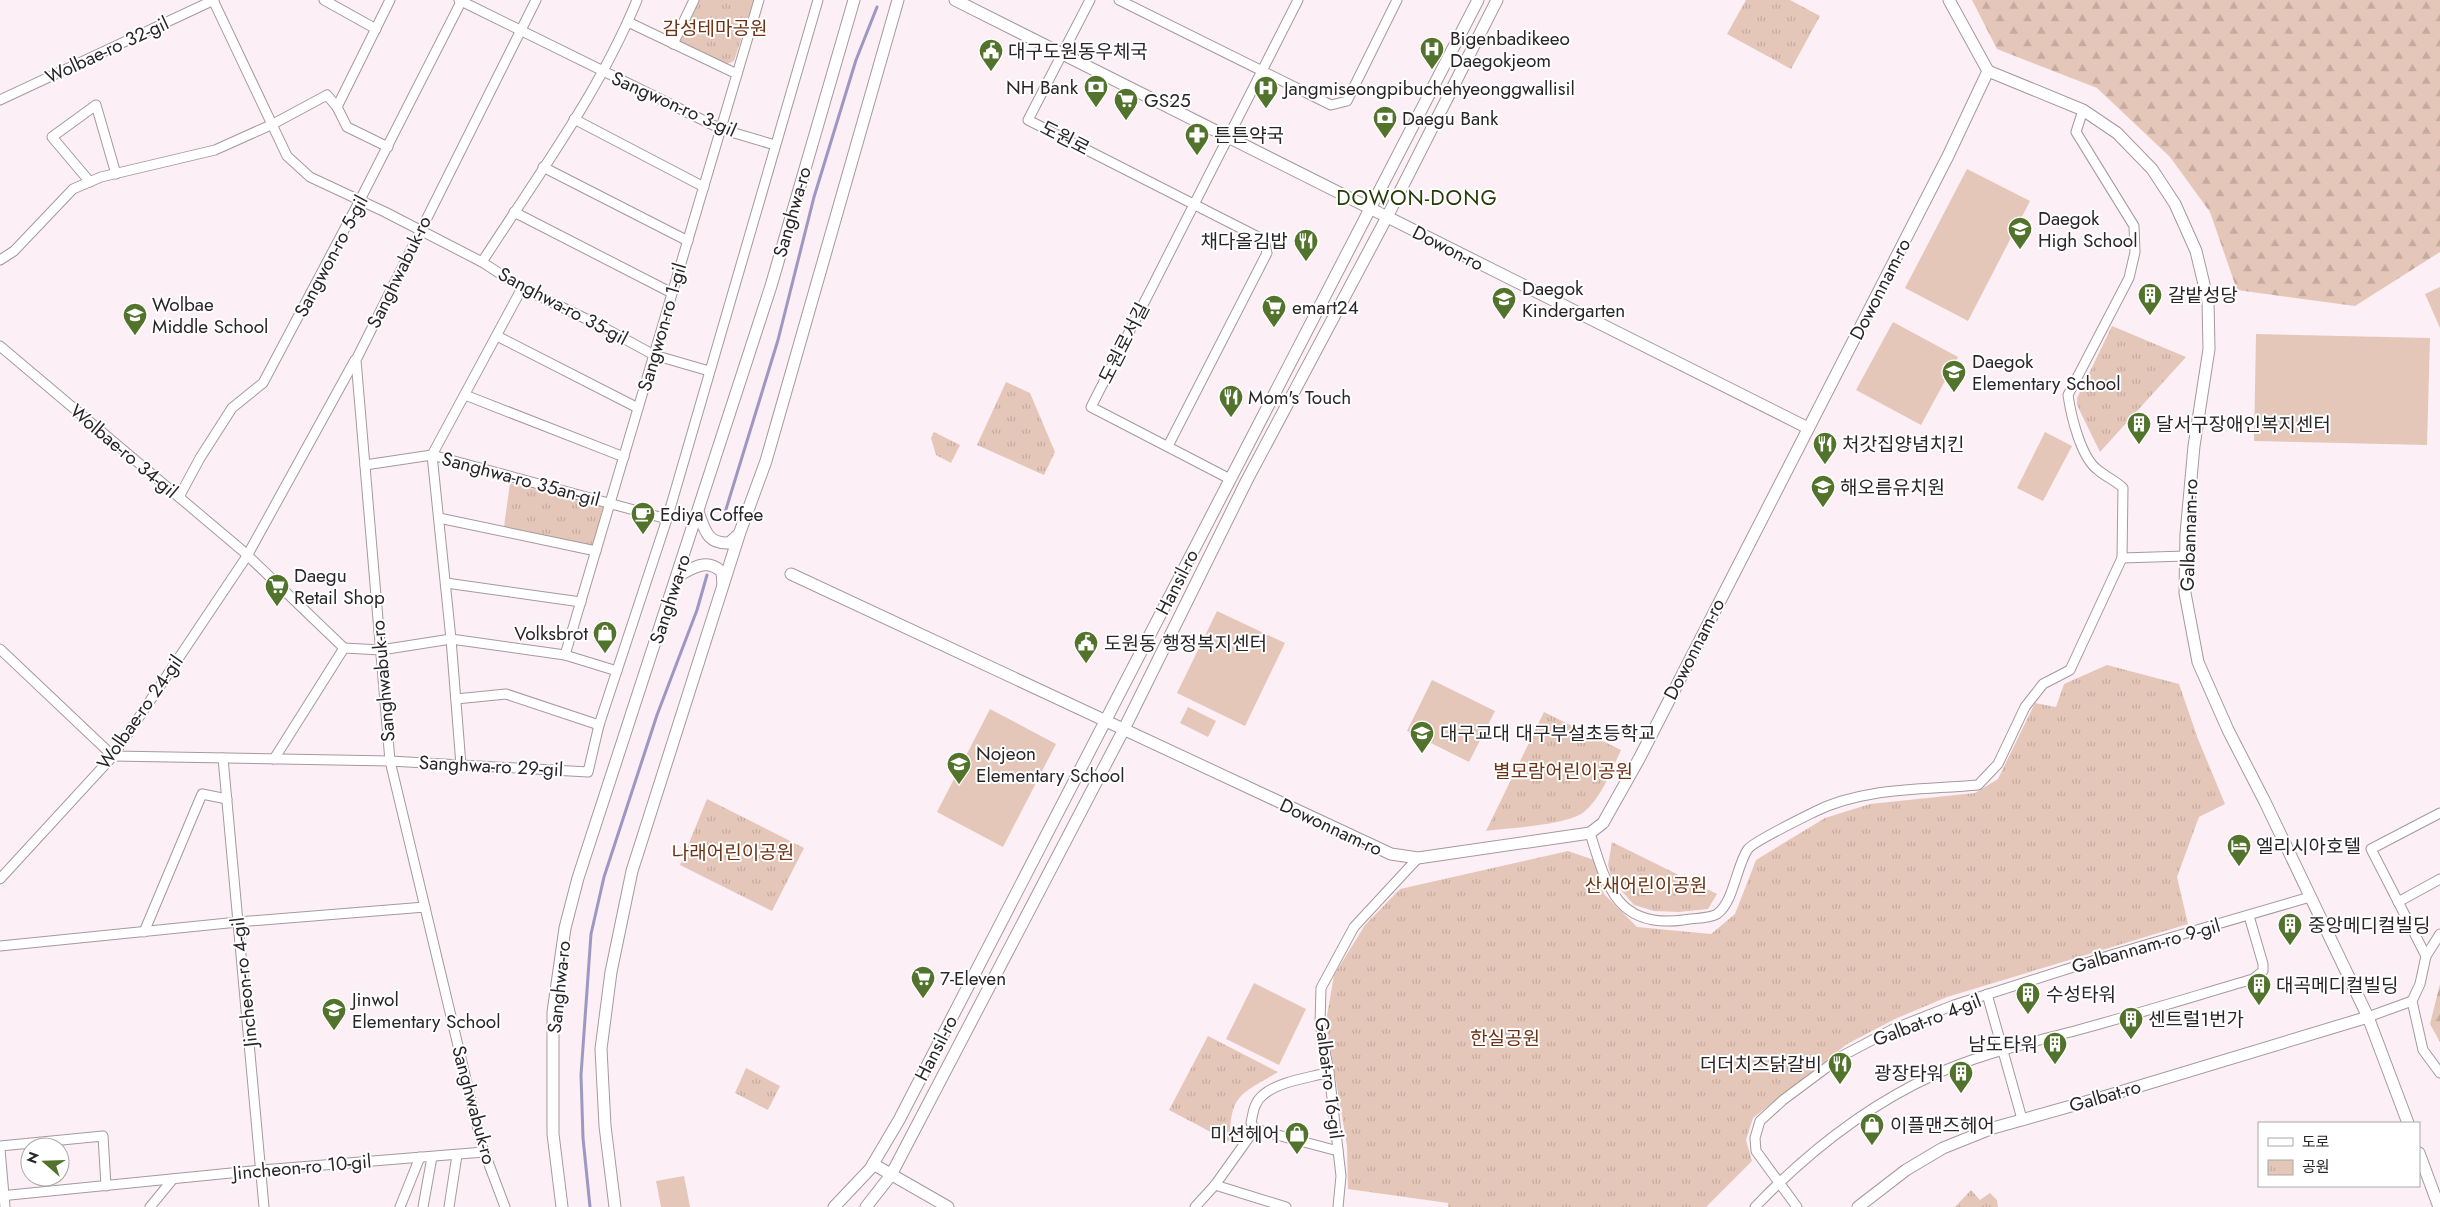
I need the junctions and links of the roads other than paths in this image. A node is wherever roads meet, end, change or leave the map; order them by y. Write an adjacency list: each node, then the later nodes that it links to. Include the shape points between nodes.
1 (214, 0): 32 (street, Wolbae-ro 32-gil); 36 (street, Sanghwa-ro 35-gil)
2 (324, 0): 24 (street)
3 (390, 0): 24 (street)
4 (461, 0): 25 (street); 40 (street, Sangwon-ro 5-gil)
5 (536, 0): 25 (street, Sanghwabuk-ro)
6 (637, 0): 23 (street, Sangwon-ro 3-gil)
7 (694, 0): 26 (street)
8 (759, 0): 31 (street, Sangwon-ro 1-gil)
9 (859, 0): 21 (main road)
10 (888, 0): 22 (main road)
11 (898, 0): 22 (main road)
12 (954, 0): 27 (main road, Dowon-ro)
13 (1090, 0): 27 (street, 도원로)
14 (1120, 0): 29 (street)
15 (1298, 0): 29 (street, 도원로서길)
16 (1397, 0): 29 (street, via 1347,101 1331,106)
17 (1478, 0): 47 (main road, Hansil-ro)
18 (1497, 0): 49 (main road, Hansil-ro)
19 (1949, 0): 30 (main road)
20 (815, 1): 39 (street)
21 (852, 6): 71 (main road, Sanghwa-ro, via 771,286)
22 (891, 21): 74 (main road, via 766,461)
23 (628, 22): 26 (street); 28 (street, Sangwon-ro 3-gil)
24 (376, 29): 33 (street)
25 (520, 29): 28 (street); 50 (street, Sanghwabuk-ro)
26 (674, 44): 31 (street)
27 (1062, 55): 38 (main road, Dowon-ro); 46 (street, 도원로, via 1028,120)
28 (601, 71): 35 (street, Sangwon-ro 3-gil); 37 (street, Sangwon-ro 3-gil)
29 (1262, 71): 38 (street, 도원로서길)
30 (1988, 71): 34 (main road, Galbannam-ro); 63 (main road, Dowonnam-ro, via 1948,156)
31 (737, 74): 37 (street, Sangwon-ro 1-gil)
32 (0, 100)
33 (336, 107): 36 (street, via 327,95); 40 (street, via 346,127)
34 (2083, 110): 77 (main road, Galbannam-ro, via 2117,133 2152,169 2176,204 2196,251 2206,293 2210,349 2194,446); 78 (street, via 2076,132 2134,226 2135,252 2129,278 2068,395 2087,460 2124,488)
35 (574, 119): 41 (street, Sangwon-ro 3-gil); 44 (street)
36 (273, 124): 42 (street, via 215,150); 45 (street, Sanghwa-ro 35-gil, via 287,156 310,177)
37 (721, 129): 39 (street, Sangwon-ro 3-gil); 44 (street, Sangwon-ro 1-gil)
38 (1229, 137): 46 (street, 도원로서길); 47 (main road, Dowon-ro)
39 (775, 145): 60 (street)
40 (388, 147): 45 (street, Sangwon-ro 5-gil)
41 (544, 167): 48 (street, Sangwon-ro 3-gil); 51 (street)
42 (116, 174): 43 (street); 43 (street, via 96,105 52,137)
43 (90, 182): 52 (street, via 73,189 14,251)
44 (704, 187): 51 (street, Sangwon-ro 1-gil)
45 (360, 200): 50 (street, Sanghwa-ro 35-gil); 69 (street, Sangwon-ro 5-gil, via 263,383 232,408)
46 (1195, 203): 64 (street, via 1264,240 1266,253); 64 (street, 도원로서길, via 1092,406)
47 (1372, 209): 49 (main road, Dowon-ro); 68 (main road, Hansil-ro)
48 (514, 212): 53 (street, Sangwon-ro 3-gil); 55 (street)
49 (1387, 217): 63 (main road, Dowon-ro); 93 (main road, Hansil-ro, via 1247,480)
50 (420, 231): 53 (street, Sanghwa-ro 35-gil); 59 (street, Sanghwabuk-ro)
51 (688, 241): 55 (street, Sangwon-ro 1-gil)
52 (0, 260)
53 (482, 262): 54 (street, Sanghwa-ro 35-gil)
54 (522, 288): 56 (street, Sanghwa-ro 35an-gil); 58 (street, Sanghwa-ro 35-gil)
55 (672, 293): 58 (street, Sangwon-ro 1-gil)
56 (497, 336): 61 (street, Sanghwa-ro 35an-gil); 62 (street)
57 (0, 346): 69 (street, Wolbae-ro 34-gil)
58 (654, 354): 60 (street, Sanghwa-ro 35-gil); 62 (street, Sangwon-ro 1-gil)
59 (356, 360): 67 (street, Sanghwabuk-ro); 76 (street, Wolbae-ro 24-gil)
60 (709, 372): 73 (street)
61 (465, 395): 65 (street, Sanghwa-ro 35an-gil); 66 (street)
62 (638, 408): 66 (street, Sangwon-ro 1-gil)
63 (1808, 428): 101 (main road, Dowonnam-ro, via 1616,802 1602,823)
64 (1168, 446): 68 (street, 도원로서길)
65 (432, 455): 67 (street); 70 (street, Sanghwa-ro 35an-gil); 72 (street, Sanghwa-ro 35an-gil)
66 (624, 457): 70 (street, Sangwon-ro 1-gil)
67 (365, 465): 87 (street, Sanghwabuk-ro)
68 (1230, 479): 91 (main road, Hansil-ro)
69 (179, 498): 76 (street, Wolbae-ro 34-gil)
70 (610, 503): 73 (street, Sanghwa-ro 35an-gil); 75 (street, Sangwon-ro 1-gil)
71 (698, 512): 74 (main road, via 708,536 715,542 730,543); 80 (main road, Sanghwa-ro)
72 (439, 518): 75 (street); 81 (street, Sanghwa-ro 35an-gil)
73 (666, 519): 89 (street)
74 (740, 532): 82 (main road)
75 (596, 551): 83 (street, Sangwon-ro 1-gil)
76 (247, 556): 85 (street); 94 (street, Wolbae-ro 24-gil)
77 (2185, 556): 78 (street); 105 (main road, Galbannam-ro, via 2186,601 2198,662)
78 (2122, 558): 101 (street, via 2070,670 2043,684 2025,707 1998,764 1978,785 1861,795 1816,811 1748,848 1725,905 1716,915 1675,921 1648,920 1627,910 1605,881)
79 (791, 574): 91 (main road, Dowonnam-ro)
80 (678, 576): 82 (main road, via 701,564 711,564 722,572); 145 (main road, Sanghwa-ro, via 578,878 565,928 553,1012 553,1134)
81 (446, 583): 83 (street); 84 (street, Sanghwa-ro 35an-gil)
82 (723, 587): 146 (main road, via 632,871 611,972 601,1049 605,1126)
83 (581, 602): 88 (street, Sangwon-ro 1-gil)
84 (451, 639): 87 (street); 88 (street); 90 (street, Sanghwa-ro 35an-gil)
85 (344, 648): 87 (street); 96 (street)
86 (0, 650): 94 (street)
87 (381, 650): 97 (street, Sanghwabuk-ro)
88 (566, 655): 89 (street)
89 (617, 670): 92 (street)
90 (456, 699): 92 (street, via 506,694); 98 (street, Sanghwa-ro 35an-gil)
91 (1105, 722): 93 (main road, Dowonnam-ro); 130 (main road, Hansil-ro, via 899,1120)
92 (599, 725): 98 (street, Sanghwa-ro 29-gil, via 588,772)
93 (1123, 731): 102 (main road, Dowonnam-ro, via 1391,854); 132 (main road, Hansil-ro)
94 (113, 756): 95 (street, Sanghwa-ro 29-gil); 103 (street, Wolbae-ro 24-gil)
95 (223, 758): 96 (street, Sanghwa-ro 29-gil); 99 (street, Jincheon-ro 4-gil)
96 (274, 759): 97 (street, Sanghwa-ro 29-gil)
97 (390, 761): 98 (street, Sanghwa-ro 29-gil); 107 (street, Sanghwabuk-ro)
98 (461, 765)
99 (227, 798): 109 (street, Jincheon-ro 4-gil); 110 (street, via 202,794)
100 (2440, 813): 106 (street, via 2371,849)
101 (1590, 833): 102 (main road, Dowonnam-ro)
102 (1418, 858): 118 (street, Galbat-ro 16-gil, via 1354,927 1321,988 1320,1024)
103 (0, 879)
104 (2440, 879): 106 (street)
105 (2310, 897): 108 (street, Galbannam-ro 9-gil); 116 (main road, Galbannam-ro)
106 (2398, 902): 113 (street)
107 (425, 907): 109 (street); 125 (street, Sanghwabuk-ro)
108 (2248, 916): 114 (street, Galbannam-ro 9-gil); 117 (street, via 2263,964 2263,971 2253,979)
109 (238, 922): 110 (street); 131 (street, Jincheon-ro 4-gil)
110 (144, 932): 112 (street)
111 (2440, 934): 113 (street)
112 (0, 946)
113 (2426, 956): 115 (street, via 2420,984)
114 (1987, 994): 117 (street, Galbat-ro 4-gil); 134 (street, Galbat-ro 4-gil, via 1924,1016 1859,1046 1783,1100 1760,1121 1755,1138 1756,1151)
115 (2412, 1001): 116 (street); 119 (street, via 2423,1050)
116 (2368, 1017): 120 (main road, Galbat-ro); 121 (main road, Galbannam-ro)
117 (2003, 1050): 120 (street, Galbat-ro 4-gil); 134 (street, via 1958,1064 1895,1094 1820,1146)
118 (1329, 1072): 122 (street, via 1280,1086 1262,1095 1254,1106 1251,1123); 124 (street, Galbat-ro 16-gil)
119 (2440, 1073)
120 (2022, 1119): 155 (main road, Galbat-ro, via 1943,1148 1906,1170)
121 (2408, 1122)
122 (1255, 1129): 124 (street, Galbat-ro 16-gil); 135 (street)
123 (0, 1148): 136 (street, via 103,1136); 137 (street)
124 (1338, 1151): 152 (street, Galbat-ro 16-gil, via 1341,1176)
125 (484, 1152): 126 (street, Jincheon-ro 10-gil); 144 (street, Sanghwabuk-ro)
126 (457, 1154): 127 (street, Jincheon-ro 10-gil); 143 (street)
127 (432, 1156): 129 (street, Jincheon-ro 10-gil); 142 (street)
128 (2420, 1156): 156 (main road)
129 (420, 1158): 131 (street, Jincheon-ro 10-gil); 141 (street)
130 (873, 1164): 132 (main road); 147 (main road, Hansil-ro)
131 (262, 1170): 133 (street, Jincheon-ro 10-gil); 140 (street, Jincheon-ro 4-gil)
132 (891, 1175): 148 (main road, Hansil-ro); 149 (main road)
133 (173, 1179): 136 (street, Jincheon-ro 10-gil); 139 (street)
134 (1778, 1183): 153 (street); 154 (street, Galbat-ro 4-gil)
135 (1215, 1185): 150 (street); 151 (street)
136 (106, 1186): 137 (street, Jincheon-ro 10-gil)
137 (2, 1196): 138 (street)
138 (5, 1207)
139 (150, 1207)
140 (264, 1207)
141 (400, 1207)
142 (423, 1207)
143 (449, 1207)
144 (505, 1207)
145 (562, 1207)
146 (615, 1207)
147 (834, 1207)
148 (866, 1207)
149 (948, 1207)
150 (1195, 1207)
151 (1286, 1207)
152 (1338, 1207)
153 (1754, 1207)
154 (1797, 1207)
155 (1858, 1207)
156 (2439, 1207)

